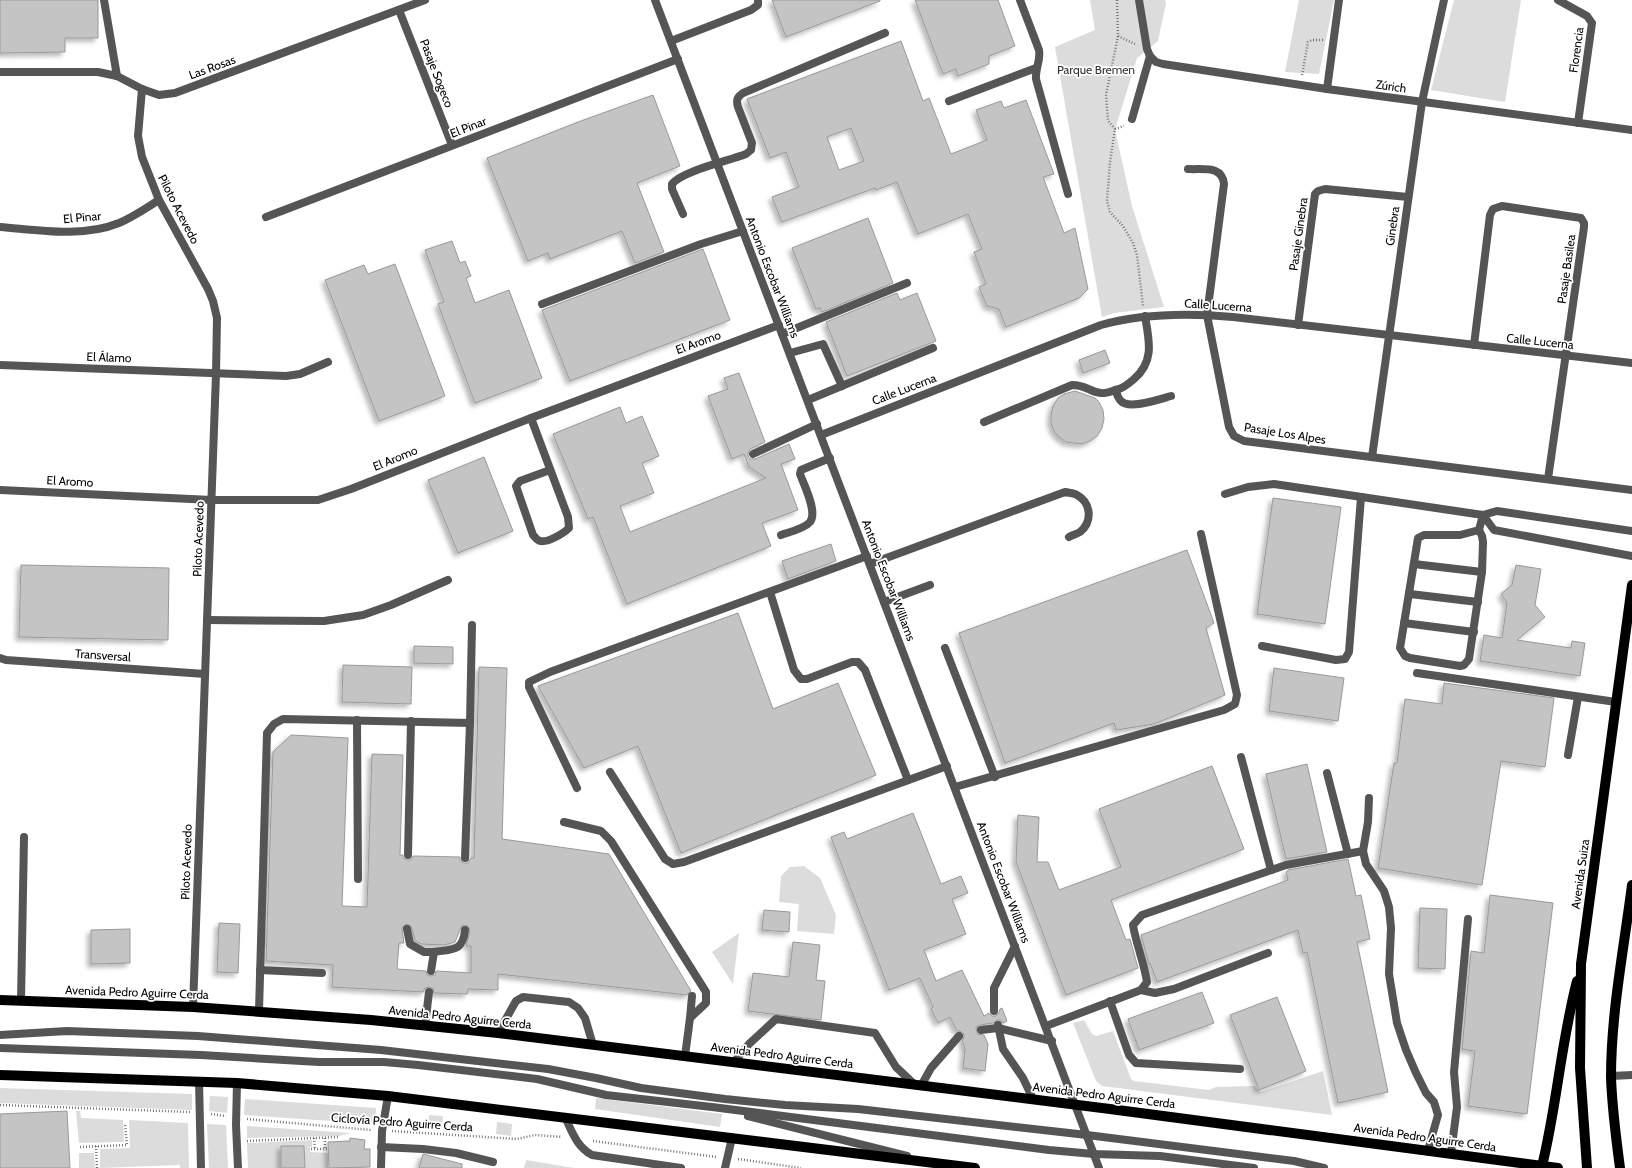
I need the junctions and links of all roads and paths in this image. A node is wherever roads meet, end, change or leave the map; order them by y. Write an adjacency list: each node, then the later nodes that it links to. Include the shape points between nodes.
1 (104, 0): 20 (street)
2 (425, 0): 11 (street, Las Rosas)
3 (655, 0): 14 (street, Antonio Escobar Williams)
4 (758, 0): 14 (street, via 758,5 751,10)
5 (1020, 0): 18 (street, via 1039,50)
6 (1118, 0): 13 (path)
7 (1138, 0): 16 (street)
8 (1339, 0): 15 (street)
9 (1444, 0): 25 (street, Ginebra)
10 (1558, 0): 27 (street, Florencia, via 1587,16 1592,23)
11 (399, 10): 22 (street, Las Rosas, via 175,93 159,95); 29 (street, Pasaje Sogeco)
12 (885, 33): 30 (street, via 738,96 737,101 752,143 751,150)
13 (1118, 36): 16 (path); 42 (path, via 1106,95 1108,122 1115,129 1107,201 1110,212 1123,226 1137,255)
14 (671, 41): 17 (street, Antonio Escobar Williams)
15 (1334, 41): 21 (path, via 1308,42); 23 (street)
16 (1148, 52): 21 (street, Zúrich, via 1156,62 1164,64); 26 (street)
17 (678, 59): 29 (street, El Pinar); 30 (street, Antonio Escobar Williams)
18 (1036, 68): 24 (street); 32 (street, via 1036,79)
19 (0, 72): 20 (street, Las Rosas, via 98,72)
20 (117, 76): 22 (street, Las Rosas)
21 (1300, 85): 23 (street, Zúrich)
22 (142, 89): 34 (street, Piloto Acevedo, via 139,147)
23 (1327, 89): 25 (street, Zúrich)
24 (949, 101)
25 (1422, 102): 27 (street, Zúrich); 33 (street, Ginebra)
26 (1132, 119)
27 (1578, 123): 28 (street, Zúrich)
28 (1632, 130)
29 (452, 145): 36 (street, El Pinar)
30 (717, 163): 35 (street, via 674,181 672,184); 38 (street, Antonio Escobar Williams)
31 (1188, 169): 41 (street, Pasaje Los Alpes, via 1214,170 1223,177 1224,184)
32 (1068, 194)
33 (1408, 197): 44 (street, Pasaje Ginebra, via 1325,190 1315,194); 46 (street, Ginebra)
34 (159, 200): 37 (street, El Pinar, via 118,223 87,231); 54 (street, Piloto Acevedo, via 213,301 217,318)
35 (683, 214)
36 (266, 217)
37 (0, 227)
38 (743, 231): 40 (street, via 700,244); 43 (street, Antonio Escobar Williams)
39 (907, 283): 45 (street)
40 (542, 304)
41 (1207, 315): 42 (street, Calle Lucerna); 44 (street, Calle Lucerna); 64 (street, Pasaje Los Alpes, via 1229,427 1234,436 1244,441)
42 (1145, 316): 56 (street, via 1149,352 1147,363 1139,375 1124,387); 62 (street, Calle Lucerna, via 1114,321 1087,330)
43 (779, 325): 45 (street, Antonio Escobar Williams); 59 (street, El Aromo)
44 (1298, 325): 46 (street, Calle Lucerna)
45 (782, 334): 49 (street, Antonio Escobar Williams)
46 (1389, 336): 47 (street, Calle Lucerna); 64 (street, Ginebra)
47 (1474, 345): 50 (street, Calle Lucerna); 50 (street, Pasaje Basilea, via 1490,215 1493,209 1502,206 1578,217 1584,223)
48 (933, 348): 55 (street)
49 (790, 353): 55 (street, via 823,344); 58 (street, Antonio Escobar Williams)
50 (1566, 356): 52 (street, Calle Lucerna); 67 (street, Pasaje Basilea)
51 (328, 362): 54 (street, El Álamo, via 300,374 286,376)
52 (1632, 363)
53 (0, 365): 54 (street, El Álamo)
54 (216, 374): 72 (street, Piloto Acevedo)
55 (842, 386): 58 (street)
56 (1115, 390): 57 (street, via 1120,401 1126,405); 60 (street, via 1102,394 1082,385 1072,385)
57 (1171, 396)
58 (808, 400): 61 (street, Antonio Escobar Williams)
59 (531, 418): 66 (street); 72 (street, El Aromo, via 326,499)
60 (984, 422)
61 (817, 424): 62 (street, Antonio Escobar Williams); 63 (street)
62 (821, 435): 65 (street, Antonio Escobar Williams)
63 (753, 454)
64 (1372, 457): 67 (street, Pasaje Los Alpes)
65 (830, 458): 77 (street, via 801,470 800,474 813,511 811,521); 79 (street, Antonio Escobar Williams)
66 (550, 470): 66 (street, via 568,517 569,528 563,534 543,542 533,535 516,486 520,481)
67 (1548, 479): 69 (street, Pasaje Los Alpes)
68 (0, 490): 72 (street, El Aromo)
69 (1632, 490)
70 (1224, 494): 71 (street, via 1248,487 1274,484)
71 (1361, 497): 73 (street); 95 (street, via 1349,652 1345,659 1336,660)
72 (212, 500): 91 (street, Piloto Acevedo)
73 (1483, 515): 74 (street); 75 (street, via 1497,510); 80 (street, via 1494,530)
74 (1479, 530): 82 (street, via 1460,535 1420,536 1416,542); 83 (street, via 1483,542)
75 (1632, 531)
76 (1201, 534): 110 (street, via 1237,695 1235,704 1224,710)
77 (781, 535)
78 (1069, 536): 81 (street, via 1080,532 1087,524 1089,512 1085,501 1076,494 1065,492)
79 (867, 556): 81 (street, Antonio Escobar Williams); 87 (street)
80 (1632, 556)
81 (870, 564): 89 (street, Antonio Escobar Williams)
82 (1414, 564): 83 (street); 88 (street)
83 (1482, 572): 90 (street)
84 (448, 580): 91 (street, via 391,606 355,616 324,621)
85 (930, 585): 89 (street)
86 (1632, 585): 101 (main road, Avenida Suiza)
87 (770, 592): 111 (street, via 794,670 801,679 807,680 852,662 858,662 865,670); 113 (street, via 550,672 529,682 529,687)
88 (1410, 594): 90 (street); 92 (street)
89 (884, 602): 107 (street, Antonio Escobar Williams)
90 (1478, 602): 94 (street)
91 (207, 620): 99 (street, Piloto Acevedo)
92 (1404, 624): 94 (street); 94 (street, via 1400,648 1405,656 1460,666 1469,659)
93 (472, 625): 104 (street)
94 (1474, 632)
95 (1262, 646)
96 (945, 648): 110 (street)
97 (0, 658): 99 (street, Transversal)
98 (1417, 673): 100 (street)
99 (205, 674): 140 (street, Piloto Acevedo)
100 (1578, 697): 101 (street); 105 (street)
101 (1616, 702): 130 (main road, Avenida Suiza)
102 (357, 720): 103 (street); 122 (street); 131 (street, via 282,719 267,733)
103 (412, 721): 104 (street); 119 (street)
104 (470, 723): 120 (street)
105 (1568, 755)
106 (1241, 757): 121 (street)
107 (947, 766): 111 (street); 112 (street, Antonio Escobar Williams)
108 (610, 772): 111 (street, via 665,859 673,864)
109 (1327, 773): 118 (street)
110 (995, 777): 112 (street)
111 (908, 780)
112 (955, 787): 127 (street, Antonio Escobar Williams)
113 (577, 788)
114 (1369, 798): 117 (street, via 1368,822)
115 (564, 822): 143 (street, via 601,831 611,841 706,992 706,1003)
116 (24, 837): 138 (street)
117 (1362, 851): 118 (street); 183 (street, via 1366,864 1384,891 1389,907 1389,974 1397,1023 1414,1068 1426,1093 1434,1102 1438,1115)
118 (1348, 854): 121 (street)
119 (408, 855)
120 (465, 858)
121 (1271, 870): 134 (street, via 1142,915 1133,924 1147,982)
122 (358, 879)
123 (1632, 885): 158 (main road, via 1616,1009)
124 (1468, 919): 184 (street, via 1454,1072 1458,1107)
125 (406, 929): 128 (street, via 410,944 424,952)
126 (465, 930): 128 (street, via 461,945 456,949)
127 (1015, 946): 142 (street, via 994,988); 145 (street, Antonio Escobar Williams)
128 (434, 952): 132 (street)
129 (1268, 953): 134 (street, via 1174,989 1155,993)
130 (1581, 964): 189 (main road, via 1566,1031); 202 (main road, Avenida Suiza, via 1580,1068)
131 (260, 970): 133 (street); 141 (street)
132 (431, 971)
133 (322, 973)
134 (1140, 990): 139 (street)
135 (429, 992): 144 (street)
136 (692, 996): 143 (street)
137 (0, 1000): 138 (main road, Avenida Pedro Aguirre Cerda)
138 (21, 1001): 140 (main road, Avenida Pedro Aguirre Cerda)
139 (1110, 1001): 145 (street); 156 (street, via 1129,1054 1136,1063)
140 (193, 1007): 141 (main road, Avenida Pedro Aguirre Cerda)
141 (259, 1011): 144 (main road, Avenida Pedro Aguirre Cerda)
142 (994, 1011)
143 (690, 1018): 154 (street)
144 (425, 1026): 148 (main road, Avenida Pedro Aguirre Cerda)
145 (1046, 1026): 151 (street, Antonio Escobar Williams)
146 (998, 1027): 147 (street); 151 (street); 164 (street, via 1003,1049 1025,1082)
147 (981, 1030)
148 (498, 1033): 152 (main road, Avenida Pedro Aguirre Cerda); 152 (street, via 516,1001 523,998 569,1002 578,1008 585,1018)
149 (0, 1035): 173 (street, via 67,1031 303,1042 548,1069 641,1088 725,1100 858,1108)
150 (959, 1036): 162 (street)
151 (1052, 1041): 165 (street, Antonio Escobar Williams)
152 (593, 1045): 154 (main road, Avenida Pedro Aguirre Cerda)
153 (0, 1048): 167 (street, via 399,1064 517,1076 606,1095)
154 (685, 1056): 155 (main road, Avenida Pedro Aguirre Cerda)
155 (734, 1062): 162 (main road, Avenida Pedro Aguirre Cerda); 162 (street, via 776,1019 875,1033 896,1067)
156 (1240, 1069)
157 (0, 1075): 160 (main road)
158 (1611, 1076): 159 (street); 203 (main road)
159 (1632, 1076)
160 (199, 1081): 161 (main road); 168 (street)
161 (237, 1083): 163 (main road); 169 (street)
162 (918, 1085): 164 (main road, Avenida Pedro Aguirre Cerda)
163 (388, 1096): 170 (main road); 172 (street)
164 (1033, 1100): 165 (main road, Avenida Pedro Aguirre Cerda)
165 (1076, 1104): 173 (street, Antonio Escobar Williams); 183 (main road, Avenida Pedro Aguirre Cerda)
166 (0, 1105): 168 (path, Ciclovía Pedro Aguirre Cerda)
167 (712, 1106): 185 (street); 188 (street)
168 (199, 1113): 169 (path, Ciclovía Pedro Aguirre Cerda); 191 (street)
169 (236, 1117): 172 (path, Ciclovía Pedro Aguirre Cerda); 179 (street)
170 (564, 1117): 177 (main road); 178 (street)
171 (126, 1123): 180 (path, via 127,1145)
172 (382, 1130): 178 (path, Ciclovía Pedro Aguirre Cerda, via 517,1139 535,1135); 182 (street)
173 (1087, 1135): 185 (street, Antonio Escobar Williams); 200 (street, via 1294,1161)
174 (338, 1137): 176 (path)
175 (314, 1138): 176 (path); 176 (path, via 313,1149 326,1149); 179 (path)
176 (325, 1138)
177 (732, 1138): 186 (street); 188 (main road)
178 (575, 1139): 186 (path, Ciclovía Pedro Aguirre Cerda); 194 (street, via 592,1155)
179 (237, 1141): 192 (street)
180 (96, 1146): 181 (path); 190 (path)
181 (80, 1147)
182 (381, 1147): 187 (street, via 456,1153); 193 (street)
183 (1428, 1150): 184 (main road, Avenida Pedro Aguirre Cerda)
184 (1451, 1153): 189 (main road, Avenida Pedro Aguirre Cerda)
185 (1094, 1154): 198 (street, Antonio Escobar Williams); 199 (street, via 1160,1156)
186 (727, 1158): 195 (street); 196 (path, Ciclovía Pedro Aguirre Cerda)
187 (493, 1162)
188 (931, 1162): 197 (main road)
189 (1542, 1166): 201 (main road, Avenida Pedro Aguirre Cerda)
190 (97, 1168)
191 (201, 1168)
192 (238, 1168)
193 (381, 1168)
194 (681, 1168)
195 (725, 1168)
196 (801, 1168)
197 (976, 1168)
198 (1099, 1168)
199 (1254, 1168)
200 (1324, 1168)
201 (1558, 1168)
202 (1587, 1168)
203 (1620, 1168)

